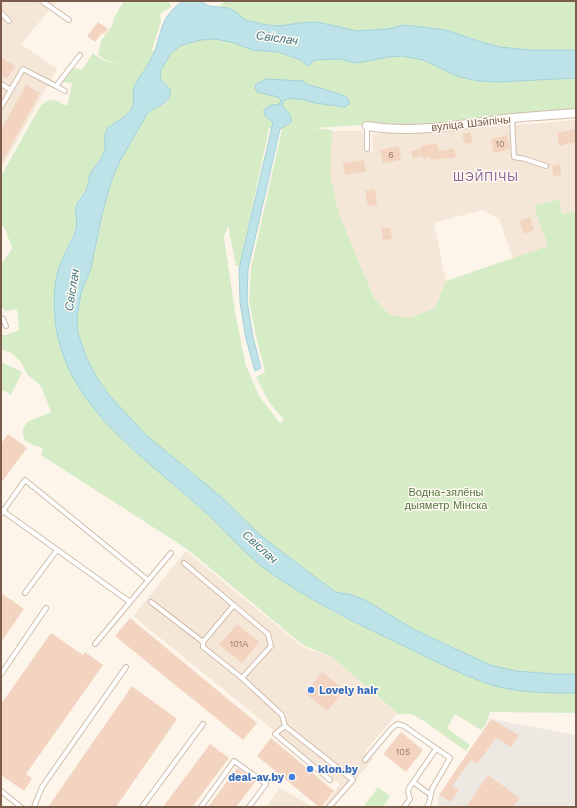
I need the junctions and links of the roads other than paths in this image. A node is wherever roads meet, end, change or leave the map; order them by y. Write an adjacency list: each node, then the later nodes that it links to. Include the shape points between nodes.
1 (42, 1): 3 (lane)
2 (1, 12): 4 (lane)
3 (69, 20)
4 (9, 21)
5 (80, 55): 7 (lane)
6 (1, 84): 8 (lane)
7 (56, 86): 8 (lane, via 23,69); 9 (lane)
8 (11, 90): 10 (lane)
9 (65, 91)
10 (1, 107)
11 (576, 113): 12 (street, вуліца Шэйпічы)
12 (512, 118): 13 (street, вуліца Шэйпічы, via 444,127 385,129); 15 (lane, via 514,157)
13 (367, 126): 14 (lane)
14 (368, 149)
15 (546, 166)
16 (1, 318): 17 (lane)
17 (6, 326)
18 (2, 512): 19 (lane); 22 (lane, via 25,480)
19 (57, 550): 23 (lane); 24 (lane)
20 (171, 553): 22 (lane)
21 (184, 563): 26 (lane)
22 (148, 580): 24 (lane)
23 (25, 593)
24 (130, 602): 29 (lane)
25 (151, 602): 28 (lane)
26 (234, 606): 28 (lane); 32 (lane, via 268,634 271,646)
27 (46, 608): 31 (lane)
28 (202, 642): 32 (lane, via 203,647)
29 (95, 644)
30 (126, 667): 42 (lane, via 42,787)
31 (1, 674)
32 (242, 678): 34 (lane, via 282,715)
33 (203, 724): 43 (lane)
34 (285, 726): 37 (lane, via 275,734); 46 (lane, via 353,780)
35 (436, 748): 36 (lane, via 397,724); 38 (lane); 40 (lane, via 450,758)
36 (366, 760)
37 (330, 780)
38 (413, 782): 40 (lane); 47 (lane, via 408,792 410,800)
39 (1, 791): 41 (lane)
40 (430, 794): 48 (lane)
41 (21, 807)
42 (34, 807)
43 (142, 807)
44 (200, 807): 45 (lane, via 234,761 266,784)
45 (249, 807)
46 (329, 807)
47 (404, 807)
48 (427, 807)

